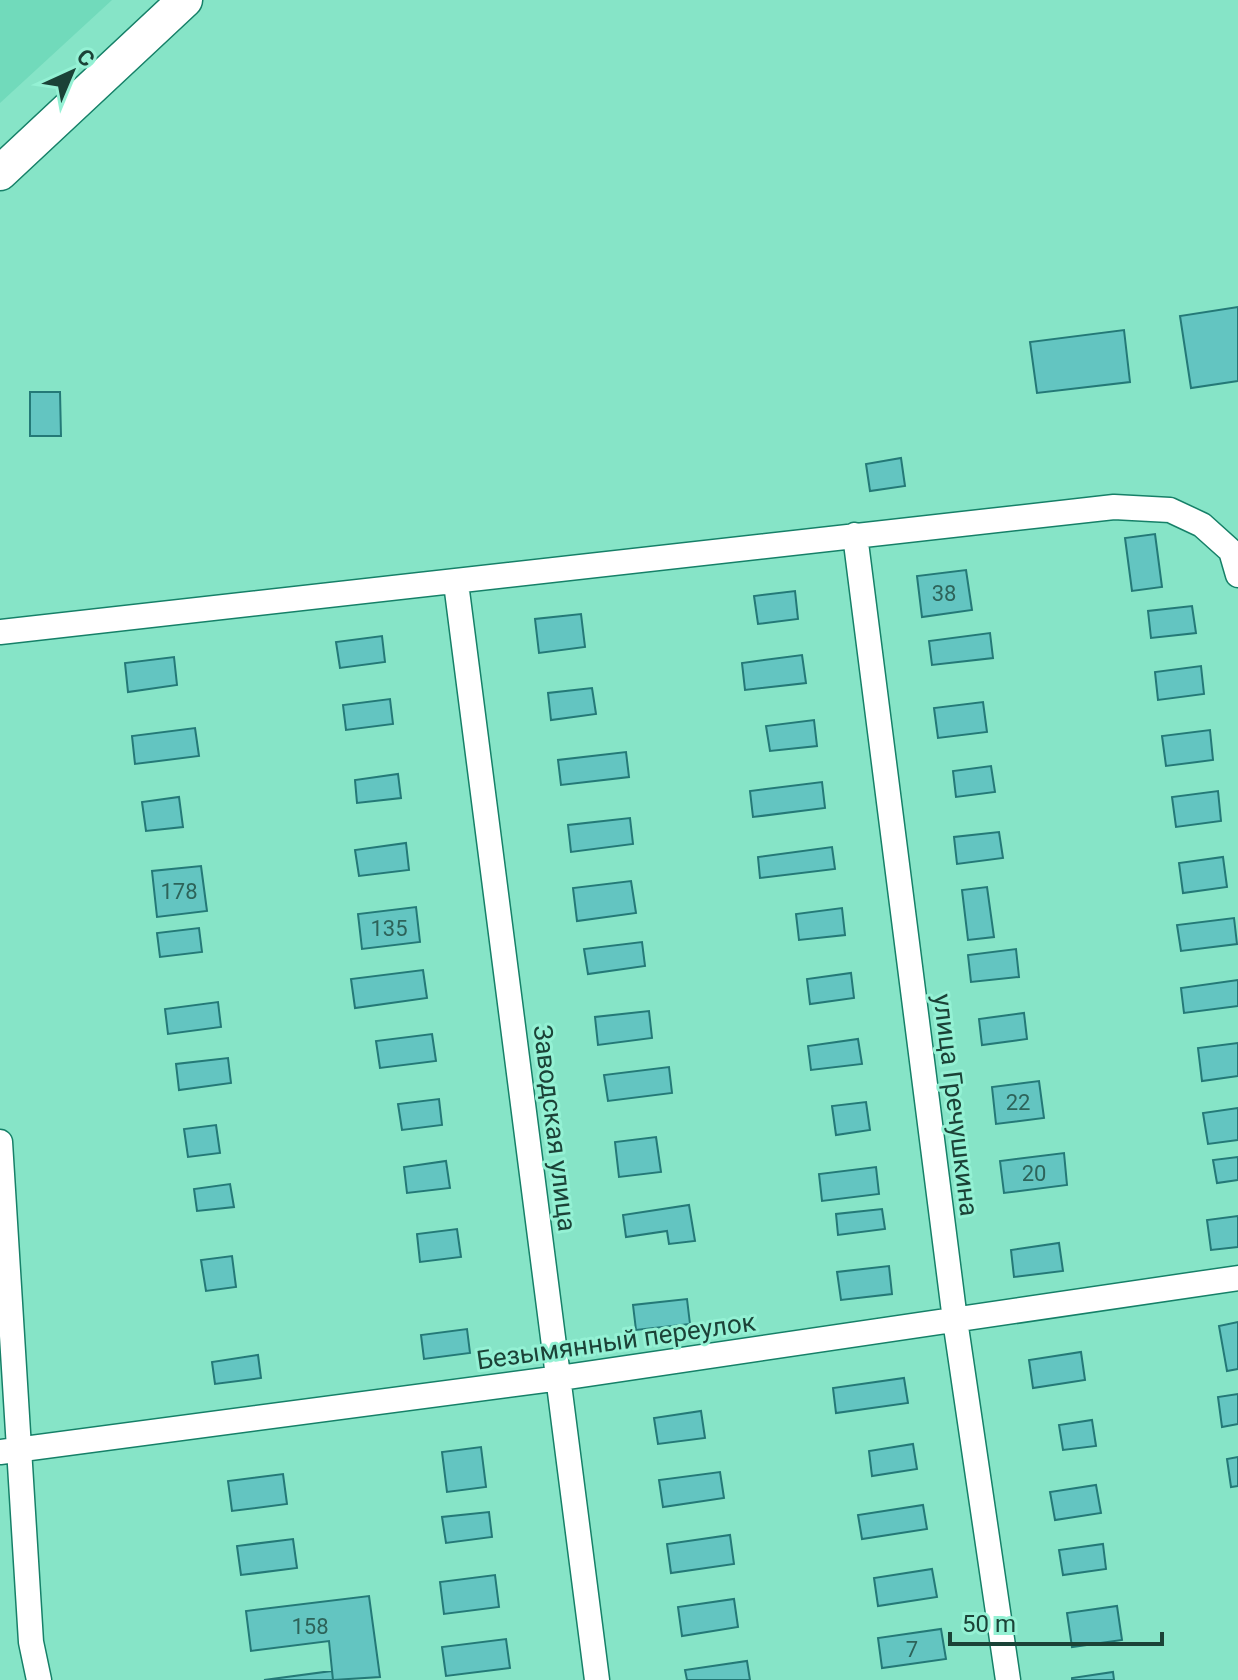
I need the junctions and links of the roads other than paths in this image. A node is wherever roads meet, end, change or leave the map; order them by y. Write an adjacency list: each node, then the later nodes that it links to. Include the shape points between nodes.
1 (185, 0): 2 (main road)
2 (0, 173)
3 (855, 535): 4 (street, via 1114,507 1170,510 1202,525 1231,551); 5 (street); 9 (street, улица Гречушкина)
4 (1238, 575)
5 (456, 583): 6 (street); 10 (street, Заводская улица)
6 (0, 632)
7 (0, 1142): 11 (street)
8 (1238, 1278): 9 (street, Безымянный переулок)
9 (955, 1320): 10 (street, Безымянный переулок); 14 (street, улица Гречушкина)
10 (560, 1378): 11 (street, Безымянный переулок); 13 (street, Заводская улица)
11 (10, 1451): 12 (street)
12 (39, 1680)
13 (597, 1680)
14 (1008, 1680)

